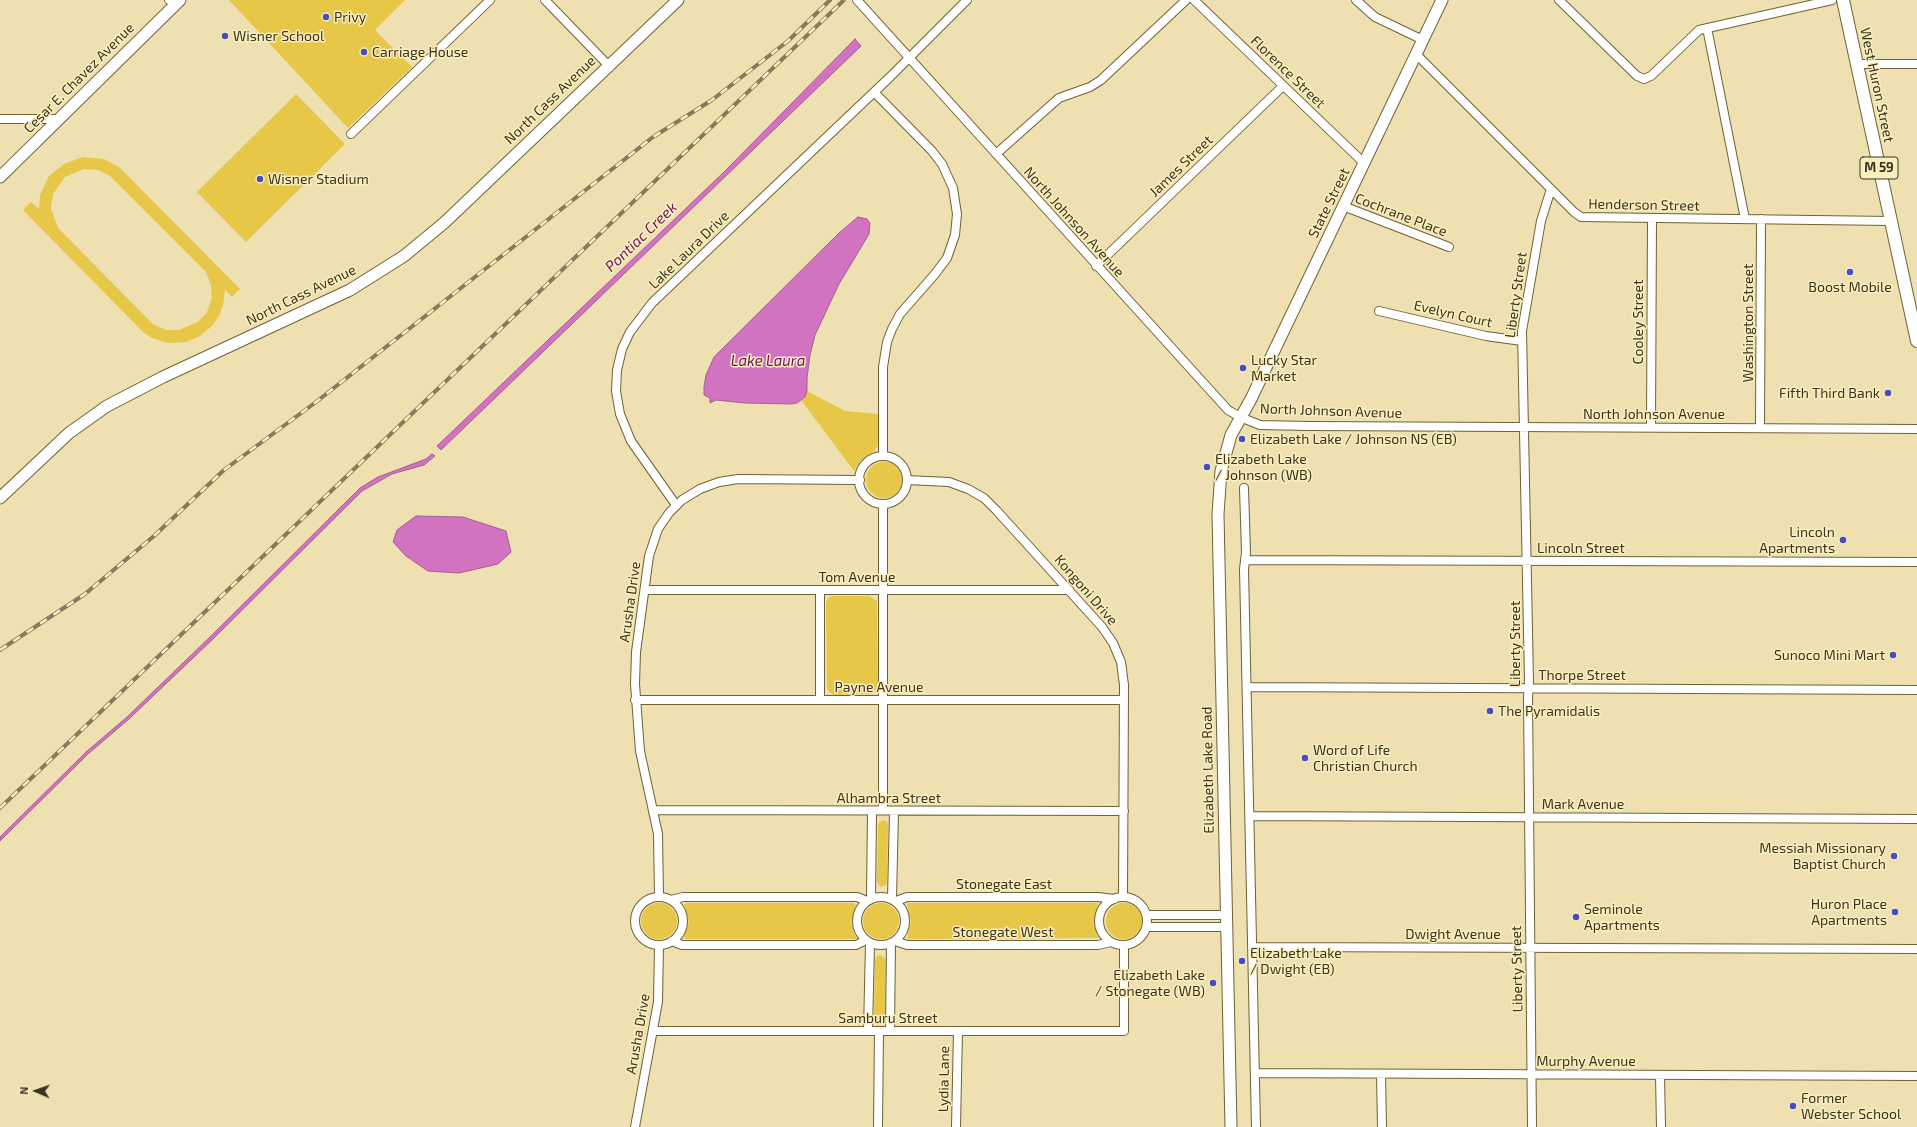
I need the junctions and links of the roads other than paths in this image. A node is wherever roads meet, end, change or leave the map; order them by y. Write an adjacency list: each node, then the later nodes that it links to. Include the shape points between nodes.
1 (490, 0): 25 (street)
2 (545, 0): 20 (street)
3 (678, 0): 20 (main road, North Cass Avenue)
4 (857, 0): 17 (street, North Johnson Avenue)
5 (967, 0): 17 (street, Lake Laura Drive)
6 (1186, 0): 26 (street, via 1101,80 1090,87 1059,98)
7 (1194, 0): 21 (street, Florence Street)
8 (1356, 0): 15 (street, via 1377,18)
9 (1442, 0): 15 (main road, State Street)
10 (1559, 0): 14 (street, via 1643,79 1651,76 1698,30)
11 (1832, 0): 14 (street)
12 (1843, 0): 18 (highway, West Huron Street / M 59)
13 (175, 1): 24 (main road, Cesar E. Chavez Avenue)
14 (1707, 28): 32 (street)
15 (1423, 40): 16 (main road, State Street)
16 (1416, 54): 27 (main road, State Street); 29 (street, Henderson Street)
17 (908, 57): 22 (street, Lake Laura Drive); 26 (street, North Johnson Avenue)
18 (1857, 64): 19 (street); 34 (highway, West Huron Street / M 59)
19 (1917, 64)
20 (608, 65): 50 (main road, North Cass Avenue, via 444,223 404,256 350,290 163,377 107,406 69,433)
21 (1284, 86): 27 (street, Florence Street); 36 (street, James Street)
22 (874, 92): 46 (street, via 942,164 953,188 957,214 955,235 947,258 900,314 888,338 884,361); 52 (street, Lake Laura Drive, via 652,303 637,320 627,337 619,359 616,380 622,419 631,441)
23 (0, 119): 24 (street)
24 (59, 119): 28 (main road, Cesar E. Chavez Avenue)
25 (351, 134)
26 (996, 154): 36 (street, North Johnson Avenue)
27 (1364, 163): 30 (main road, State Street)
28 (0, 177)
29 (1550, 189): 31 (street, Henderson Street, via 1582,217); 39 (street, Liberty Street, via 1541,221 1522,322)
30 (1343, 206): 35 (street, Cochrane Place); 41 (main road, State Street)
31 (1652, 218): 32 (street, Henderson Street); 43 (street, Cooley Street)
32 (1745, 219): 33 (street, Henderson Street)
33 (1761, 219): 34 (street, Henderson Street); 44 (street, Washington Street)
34 (1891, 221): 38 (highway, West Huron Street / M 59)
35 (1449, 247)
36 (1096, 266): 41 (street, North Johnson Avenue, via 1228,410)
37 (1379, 310): 39 (street, Evelyn Court, via 1486,336)
38 (1915, 321): 40 (highway, West Huron Street / M 59)
39 (1522, 341): 42 (street, Liberty Street)
40 (1917, 341)
41 (1240, 417): 42 (street, North Johnson Avenue, via 1260,425); 82 (main road, Elizabeth Lake Road, via 1225,453 1218,499)
42 (1523, 426): 43 (street, North Johnson Avenue); 54 (street, Liberty Street)
43 (1651, 427): 44 (street, North Johnson Avenue)
44 (1760, 427): 45 (street, North Johnson Avenue)
45 (1917, 429)
46 (883, 456): 47 (street, via 866,463); 48 (street, via 894,458 900,463 905,469)
47 (860, 480): 51 (street, via 862,490 867,496); 52 (street, Arusha Drive, via 728,480 700,488)
48 (907, 480): 51 (street, via 900,497); 59 (street, Kongoni Drive, via 944,481 979,495 993,506)
49 (1244, 488): 53 (street)
50 (0, 498)
51 (883, 504): 58 (street)
52 (676, 505): 56 (street, Arusha Drive, via 661,525 653,542)
53 (1245, 560): 54 (street, Lincoln Street); 60 (street)
54 (1527, 560): 55 (street, Lincoln Street); 61 (street, Liberty Street)
55 (1917, 562)
56 (644, 590): 57 (street, Tom Avenue); 63 (street, Arusha Drive, via 635,662)
57 (820, 590): 58 (street, Tom Avenue); 64 (street)
58 (883, 590): 59 (street, Tom Avenue); 65 (street)
59 (1069, 590): 66 (street, Kongoni Drive, via 1113,643 1122,670)
60 (1247, 687): 61 (street, Thorpe Street); 72 (street)
61 (1528, 688): 62 (street, Thorpe Street); 73 (street, Liberty Street)
62 (1917, 690)
63 (635, 700): 64 (street, Payne Avenue); 67 (street, Arusha Drive, via 640,751)
64 (820, 700): 65 (street, Payne Avenue)
65 (883, 700): 66 (street, Payne Avenue); 69 (street)
66 (1124, 700): 71 (street, Kongoni Drive)
67 (654, 810): 68 (street, Alhambra Street); 75 (street, Arusha Drive, via 659,842)
68 (872, 810): 69 (street, Alhambra Street); 79 (street)
69 (883, 810): 70 (street, Alhambra Street)
70 (894, 811): 71 (street, Alhambra Street); 80 (street)
71 (1124, 811): 76 (street, Kongoni Drive)
72 (1250, 816): 73 (street, Mark Avenue); 91 (street)
73 (1529, 816): 74 (street, Mark Avenue); 92 (street, Liberty Street)
74 (1917, 819)
75 (659, 897): 78 (street); 89 (street, via 651,898 641,905 635,923 644,940)
76 (1124, 897): 77 (street); 81 (street, via 1137,901)
77 (1114, 899): 80 (street, Stonegate East, via 907,897); 88 (street, via 1102,909 1099,919 1101,931)
78 (671, 900): 79 (street, via 683,897 857,897); 85 (street, via 680,910 683,919 680,932)
79 (869, 900): 80 (street, via 882,896); 86 (street, via 860,910 857,920 859,931)
80 (894, 900): 87 (street, via 903,910 906,921 903,932)
81 (1147, 915): 82 (street); 83 (street)
82 (1226, 915): 84 (main road, Elizabeth Lake Road)
83 (1147, 927): 84 (street); 90 (street, via 1139,940)
84 (1227, 927): 107 (main road, Elizabeth Lake Road)
85 (672, 941): 86 (street, via 682,945 856,945); 89 (street)
86 (868, 941): 87 (street, via 880,946); 95 (street)
87 (893, 942): 88 (street, Stonegate West, via 907,945 1098,945); 97 (street)
88 (1111, 942): 90 (street)
89 (660, 945): 94 (street, Arusha Drive, via 659,994)
90 (1124, 946): 98 (street, Samburu Street, via 1124,1031)
91 (1252, 947): 92 (street, Dwight Avenue); 99 (street)
92 (1530, 947): 93 (street, Dwight Avenue); 101 (street, Liberty Street)
93 (1917, 949)
94 (653, 1031): 95 (street, Samburu Street); 104 (street, Arusha Drive)
95 (868, 1031): 96 (street, Samburu Street)
96 (879, 1031): 97 (street, Samburu Street); 105 (street)
97 (890, 1031): 98 (street, Samburu Street)
98 (958, 1031): 106 (street, Lydia Lane)
99 (1255, 1073): 100 (street, Murphy Avenue); 108 (street)
100 (1381, 1074): 101 (street, Murphy Avenue); 109 (street)
101 (1531, 1074): 102 (street, Murphy Avenue); 110 (street, Liberty Street)
102 (1660, 1075): 103 (street, Murphy Avenue); 111 (street)
103 (1917, 1076)
104 (635, 1127)
105 (878, 1127)
106 (956, 1127)
107 (1231, 1127)
108 (1256, 1127)
109 (1382, 1127)
110 (1532, 1127)
111 (1660, 1127)

